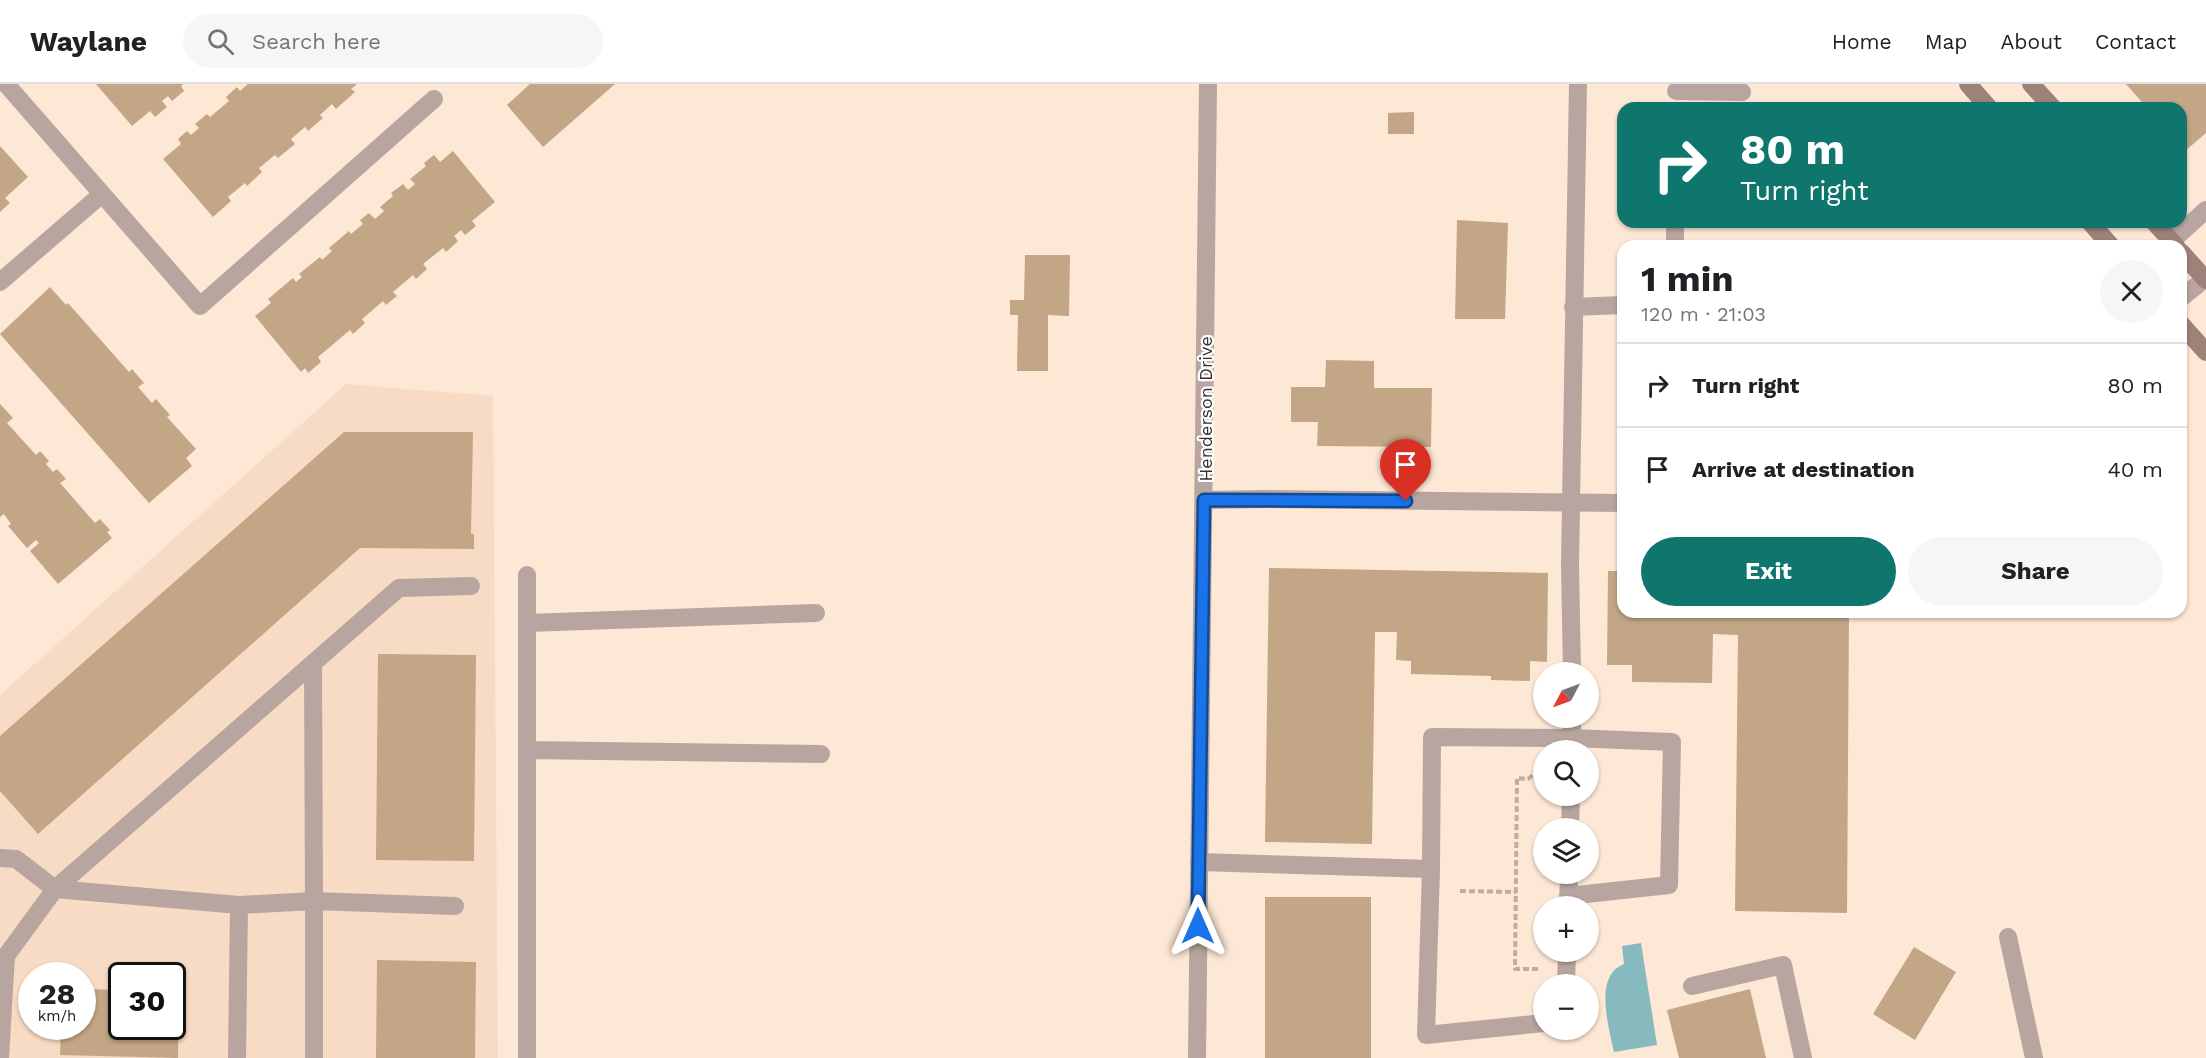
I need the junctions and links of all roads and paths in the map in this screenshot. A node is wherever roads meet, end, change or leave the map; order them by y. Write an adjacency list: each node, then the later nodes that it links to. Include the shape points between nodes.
1 (6, 84): 11 (street)
2 (1208, 84): 26 (street, Henderson Drive)
3 (1578, 84): 23 (street)
4 (1968, 84): 9 (street)
5 (2031, 84): 10 (street)
6 (1742, 92): 7 (street)
7 (1676, 94)
8 (434, 99): 11 (street, via 200,306)
9 (1984, 102)
10 (2048, 102)
11 (102, 194): 20 (street)
12 (2206, 210): 17 (street)
13 (2095, 228): 15 (street)
14 (2159, 228): 16 (street)
15 (2106, 240)
16 (2168, 240)
17 (2178, 240)
18 (2187, 260): 19 (street)
19 (2206, 279): 21 (street)
20 (0, 282)
21 (2187, 293)
22 (1617, 305): 23 (street)
23 (1573, 307): 27 (street)
24 (2187, 331): 25 (street)
25 (2206, 352)
26 (1204, 500): 27 (street); 41 (street, Henderson Drive)
27 (1570, 502): 28 (street); 33 (street)
28 (1617, 503)
29 (527, 575): 32 (street)
30 (471, 586): 34 (street, via 399,588)
31 (816, 613): 32 (street)
32 (527, 623): 37 (street)
33 (1572, 662)
34 (313, 663): 43 (street); 47 (street)
35 (1533, 742): 42 (street, via 1432,737)
36 (1599, 743): 46 (street, via 1672,741 1669,885)
37 (527, 750): 38 (street); 59 (street)
38 (821, 754)
39 (1533, 775): 45 (path, via 1528,779 1517,778)
40 (0, 858): 43 (street, via 16,859)
41 (1199, 862): 42 (street); 60 (street, Henderson Drive)
42 (1431, 869): 55 (street, via 1426,1035)
43 (55, 889): 48 (street); 50 (street)
44 (1449, 890): 45 (path)
45 (1516, 892): 53 (path, via 1515,969)
46 (1599, 896)
47 (314, 900): 48 (street); 49 (street); 58 (street)
48 (239, 905): 57 (street)
49 (455, 906)
50 (20, 937): 52 (street); 56 (street, via 6,956)
51 (2008, 937): 62 (street)
52 (0, 947)
53 (1549, 969)
54 (1692, 986): 61 (street, via 1784,965)
55 (1533, 1024)
56 (0, 1058)
57 (237, 1058)
58 (314, 1058)
59 (527, 1058)
60 (1197, 1058)
61 (1803, 1058)
62 (2034, 1058)

